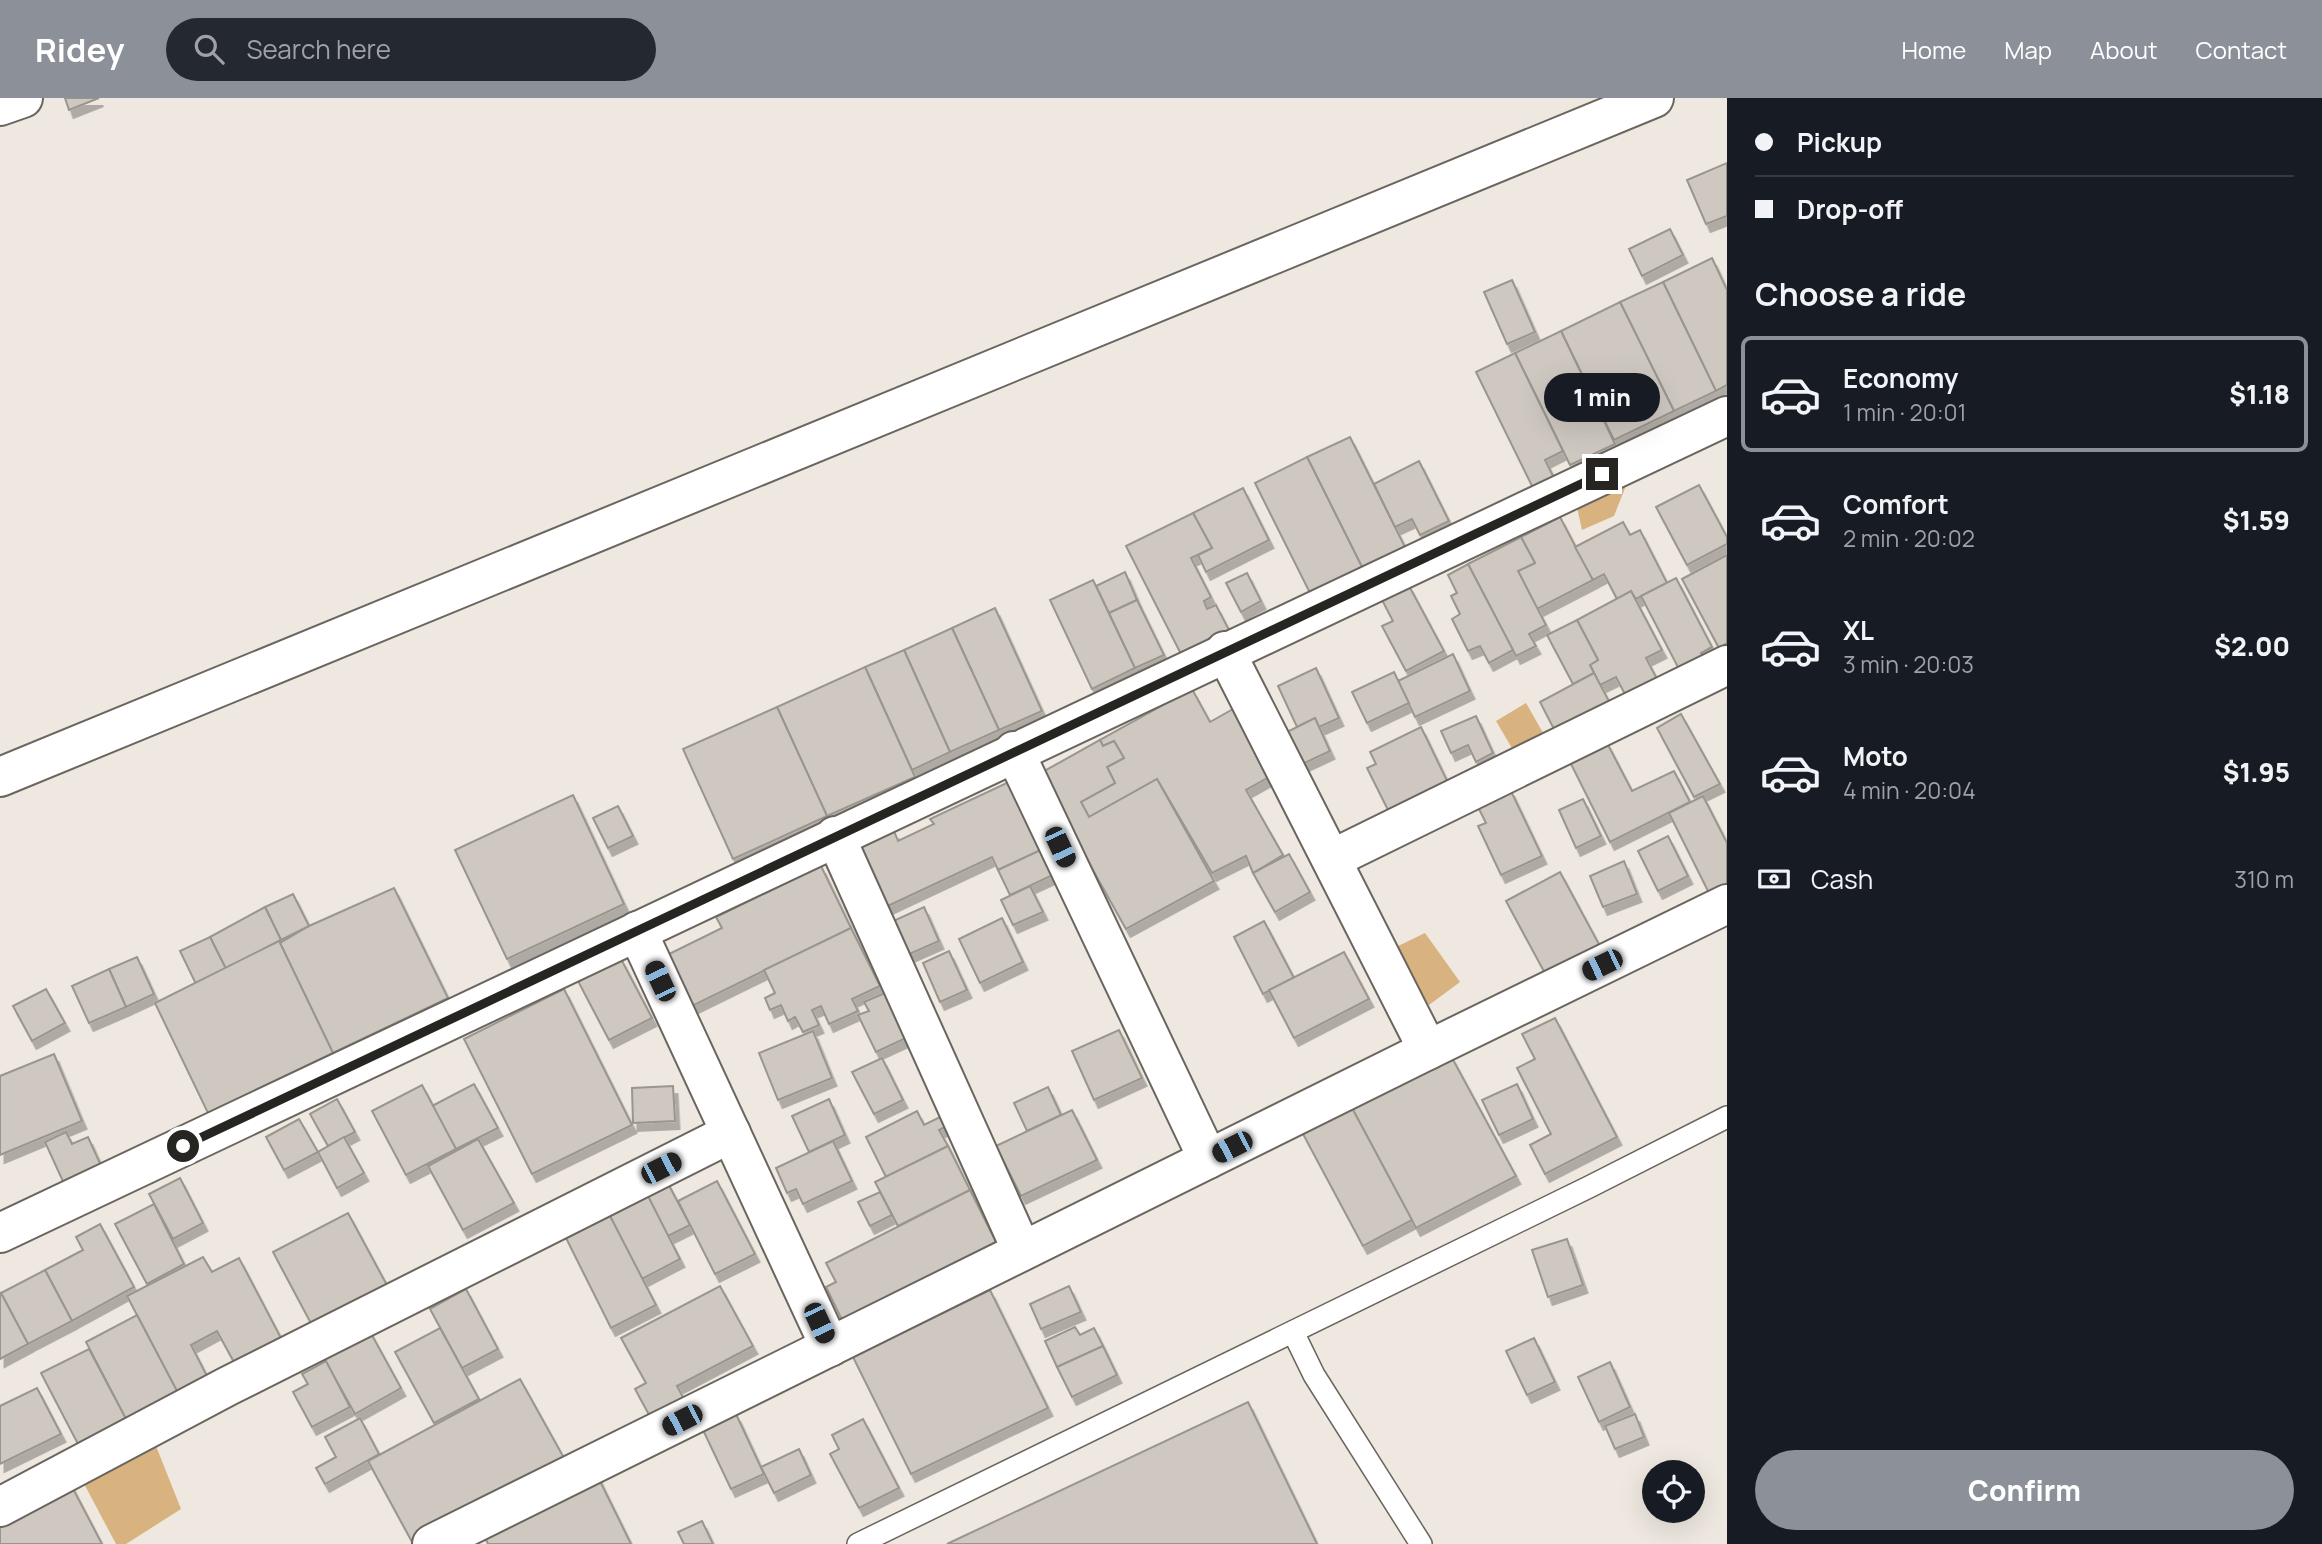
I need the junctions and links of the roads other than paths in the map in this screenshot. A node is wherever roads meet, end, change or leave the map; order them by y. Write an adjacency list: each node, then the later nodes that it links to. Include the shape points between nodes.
1 (23, 98): 3 (street)
2 (1654, 98): 8 (street)
3 (0, 106)
4 (1727, 416): 5 (street)
5 (1225, 651): 7 (street); 10 (street)
6 (1727, 665): 10 (street)
7 (1014, 751): 9 (street); 16 (street)
8 (0, 777)
9 (835, 836): 12 (street); 18 (street)
10 (1332, 859): 13 (street)
11 (1727, 904): 13 (street)
12 (636, 931): 15 (street); 17 (street)
13 (1427, 1049): 16 (street)
14 (1727, 1116): 19 (lane)
15 (731, 1133): 20 (street); 21 (street, via 228,1385)
16 (1208, 1159): 18 (street)
17 (0, 1233)
18 (1022, 1251): 20 (street)
19 (1293, 1332): 23 (lane); 24 (lane, via 1314,1375)
20 (830, 1347): 22 (street)
21 (0, 1507)
22 (432, 1544)
23 (858, 1544)
24 (1421, 1544)

